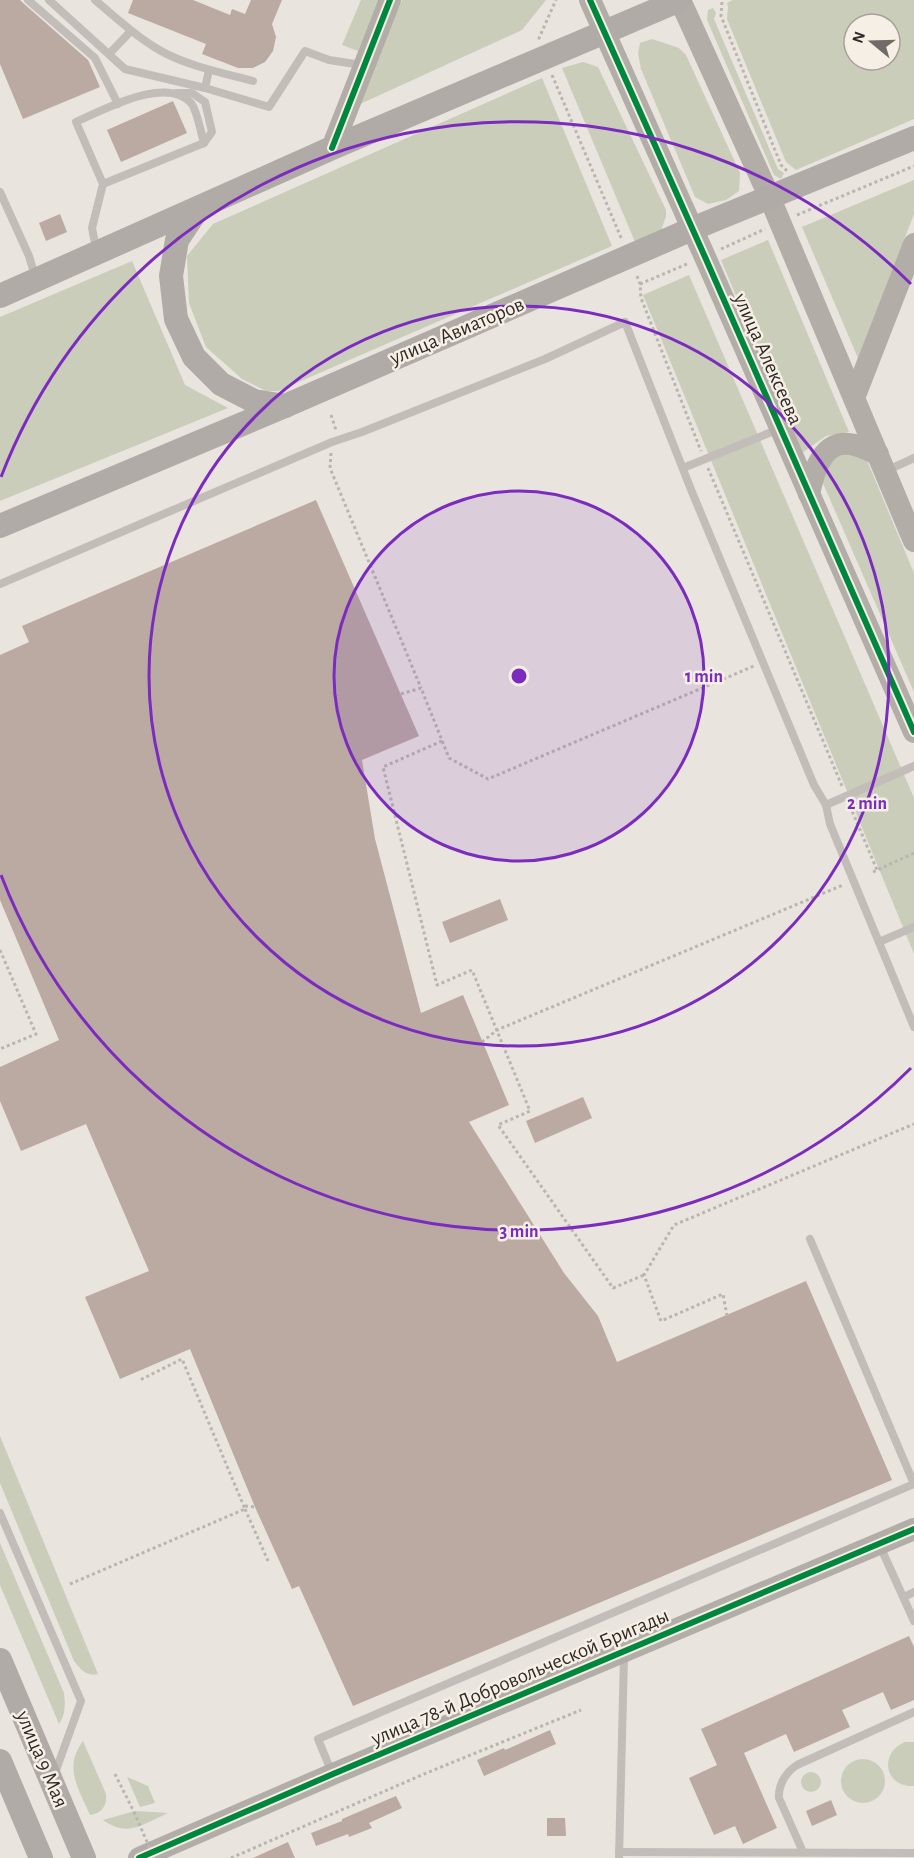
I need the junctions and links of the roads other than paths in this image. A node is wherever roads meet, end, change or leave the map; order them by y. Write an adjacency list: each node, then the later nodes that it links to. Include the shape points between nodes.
1 (28, 0): 15 (lane, via 95,58)
2 (49, 0): 9 (lane)
3 (95, 0): 7 (lane)
4 (390, 0): 10 (street)
5 (590, 0): 8 (street, улица Алексеева)
6 (680, 0): 8 (main road); 21 (street)
7 (131, 31): 9 (lane); 11 (lane, via 163,52)
8 (605, 33): 18 (main road); 23 (street, улица Алексеева)
9 (109, 54): 13 (lane, via 125,69)
10 (363, 65): 13 (lane, via 329,60 305,51 269,107); 18 (street)
11 (209, 70): 12 (lane); 13 (lane)
12 (253, 81)
13 (205, 88)
14 (177, 93): 15 (lane, via 150,93); 17 (lane, via 192,103); 17 (lane, via 192,93 206,102 212,132)
15 (118, 104): 19 (lane, via 76,122)
16 (914, 138): 21 (main road, улица Авиаторов)
17 (204, 143): 19 (lane)
18 (332, 148): 22 (main road)
19 (103, 184): 25 (lane, via 92,228)
20 (0, 192): 26 (lane)
21 (769, 196): 23 (main road, улица Авиаторов); 28 (street)
22 (197, 210): 25 (main road); 29 (main road, via 177,240 171,276 176,320 194,357 221,384 254,401)
23 (692, 229): 29 (main road, улица Авиаторов); 30 (street, улица Алексеева)
24 (914, 244): 28 (street)
25 (98, 252): 26 (main road)
26 (37, 280): 27 (main road)
27 (0, 296)
28 (854, 398): 32 (street)
29 (285, 406): 35 (main road, улица Авиаторов)
30 (781, 429): 33 (lane); 34 (street, улица Алексеева)
31 (914, 458): 32 (lane)
32 (882, 462): 34 (street, via 842,443 821,456); 36 (street)
33 (683, 468): 37 (lane, via 625,322 545,359 332,442); 40 (lane)
34 (809, 494): 38 (street, улица Алексеева)
35 (0, 526)
36 (914, 541)
37 (0, 584)
38 (914, 732)
39 (914, 766): 40 (lane)
40 (826, 806): 42 (lane, via 830,825)
41 (914, 927): 42 (lane)
42 (879, 942): 43 (lane)
43 (914, 1027)
44 (810, 1239): 45 (lane)
45 (914, 1484): 56 (lane, via 318,1739)
46 (0, 1513): 57 (lane, via 81,1701)
47 (914, 1529): 48 (street, улица 78-й Добровольческой Бригады)
48 (879, 1543): 50 (lane); 52 (street, улица 78-й Добровольческой Бригады)
49 (914, 1592): 50 (lane)
50 (904, 1597): 51 (lane)
51 (914, 1621)
52 (624, 1650): 56 (street, улица 78-й Добровольческой Бригады); 60 (lane)
53 (0, 1660): 57 (main road, улица 9 Мая)
54 (914, 1712): 58 (lane, via 789,1772 778,1790 779,1798)
55 (0, 1761): 61 (main road, улица 9 Мая)
56 (333, 1774): 63 (street, улица 78-й Добровольческой Бригады)
57 (51, 1782): 62 (main road, улица 9 Мая)
58 (803, 1852): 59 (lane); 60 (lane)
59 (914, 1853)
60 (619, 1855)
61 (41, 1858)
62 (84, 1858)
63 (139, 1858)

